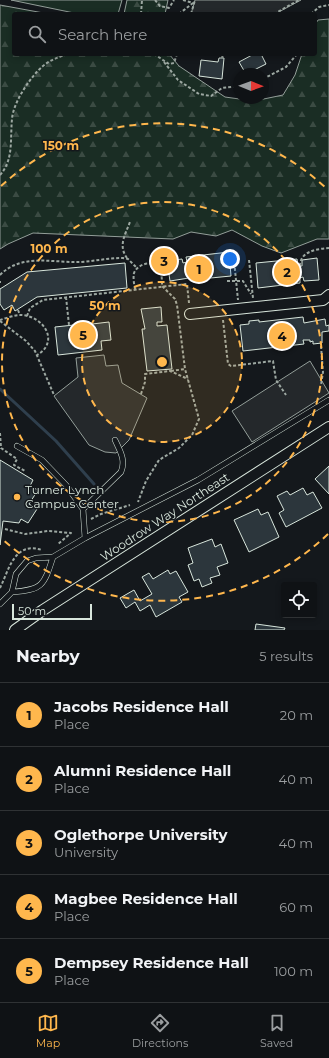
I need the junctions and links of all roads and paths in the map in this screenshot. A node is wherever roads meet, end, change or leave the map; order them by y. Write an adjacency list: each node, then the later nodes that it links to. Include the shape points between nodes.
1 (142, 0): 8 (path)
2 (155, 0): 3 (path, via 160,6 169,8)
3 (174, 0)
4 (183, 0): 6 (path)
5 (299, 0): 11 (path)
6 (194, 1): 9 (path); 10 (path)
7 (329, 5): 12 (path)
8 (141, 12)
9 (181, 12)
10 (191, 12)
11 (281, 12)
12 (313, 12)
13 (61, 56): 20 (path, via 43,66 20,95 12,118 9,160)
14 (156, 56): 17 (path)
15 (176, 56): 17 (path, via 174,63)
16 (295, 56): 18 (path, via 286,67)
17 (164, 62): 19 (path, via 178,80 199,94 211,96 222,88)
18 (269, 76)
19 (233, 87)
20 (0, 176)
21 (130, 222): 23 (path, via 122,248)
22 (329, 248): 26 (path, via 315,250 302,256)
23 (128, 259): 27 (path); 28 (path, via 28,262 15,265)
24 (232, 260): 29 (path)
25 (249, 260): 35 (path)
26 (300, 266)
27 (138, 268): 31 (path, via 148,263 157,266 161,272); 32 (path, via 134,275)
28 (0, 275)
29 (236, 280): 30 (path); 35 (path, via 246,284); 36 (path)
30 (228, 281)
31 (162, 286): 32 (path); 39 (path, via 187,284); 46 (path, via 178,305)
32 (135, 290): 34 (path)
33 (329, 295): 35 (street, via 323,300)
34 (66, 297): 41 (path, via 36,303 30,308); 43 (path)
35 (253, 302): 36 (street)
36 (239, 309): 38 (street)
37 (18, 310): 40 (path)
38 (222, 310): 39 (street); 52 (path, via 228,364 231,366 273,361 276,380)
39 (190, 314)
40 (20, 315): 41 (path); 42 (path)
41 (27, 316): 45 (path, via 40,322 48,333 44,349)
42 (0, 321): 45 (path, via 26,341)
43 (69, 325)
44 (321, 346): 49 (path)
45 (37, 355): 51 (path)
46 (185, 369): 47 (path); 48 (path)
47 (170, 371): 48 (path); 50 (path, via 145,374)
48 (188, 379): 59 (path, via 198,413 197,427 186,442 159,460 146,481)
49 (322, 385)
50 (141, 394)
51 (54, 395)
52 (286, 395)
53 (329, 400): 64 (lane, via 198,480)
54 (329, 428): 71 (street, Woodrow Way Northeast)
55 (0, 433): 58 (path, via 1,448 17,459 14,465)
56 (115, 440): 61 (lane, via 124,464 120,472)
57 (17, 446): 61 (lane, via 42,460 66,485)
58 (25, 471)
59 (138, 502)
60 (130, 505): 62 (path)
61 (83, 509): 64 (lane)
62 (90, 520)
63 (5, 529): 65 (path, via 24,534 48,531 71,533)
64 (85, 538): 67 (lane)
65 (56, 546)
66 (46, 551): 68 (path, via 38,548 28,549 16,555)
67 (53, 558): 69 (lane, via 43,584 36,588); 69 (lane, via 27,561 16,574)
68 (0, 588)
69 (12, 592): 70 (lane)
70 (0, 604)
71 (15, 630)

